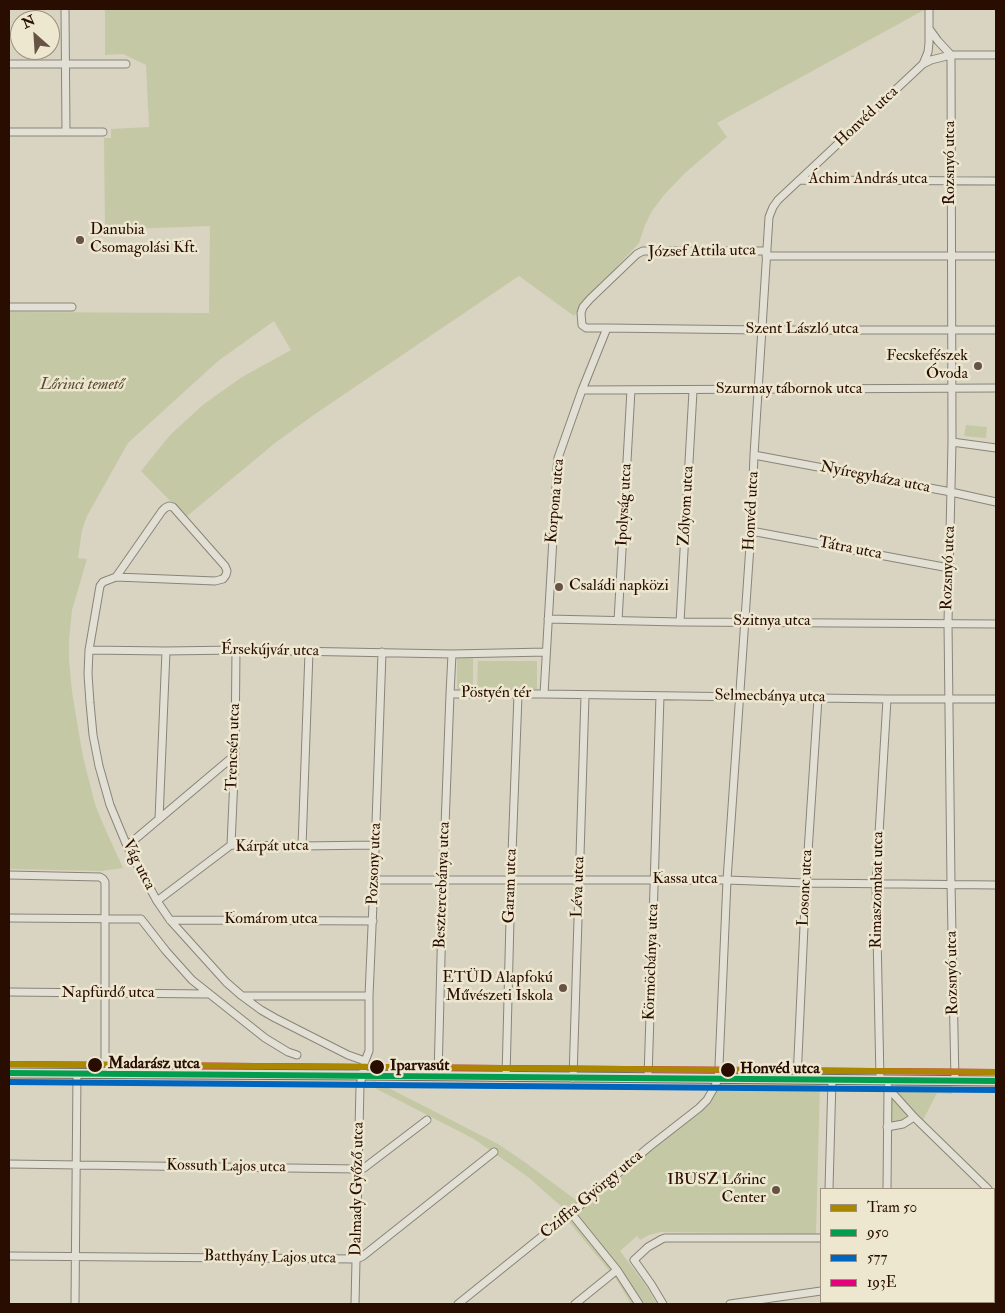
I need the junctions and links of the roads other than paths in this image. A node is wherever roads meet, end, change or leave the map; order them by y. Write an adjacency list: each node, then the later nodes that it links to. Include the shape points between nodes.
1 (65, 9): 7 (street)
2 (929, 9): 3 (street)
3 (930, 30): 4 (street); 9 (street)
4 (951, 55): 5 (street); 9 (street); 14 (street, Rozsnyó utca)
5 (996, 55)
6 (9, 64): 7 (street)
7 (65, 64): 8 (street); 11 (street)
8 (126, 64)
9 (923, 64): 13 (street, Honvéd utca)
10 (9, 132): 11 (street)
11 (66, 132): 12 (street)
12 (103, 132)
13 (800, 180): 14 (street, Áchim András utca); 16 (street, Honvéd utca, via 773,207)
14 (951, 180): 15 (street, Áchim András utca); 18 (street, Rozsnyó utca)
15 (996, 181)
16 (766, 254): 18 (street, József Attila utca); 21 (street, József Attila utca, via 643,251 590,299 581,313 582,324 586,328); 22 (street, Honvéd utca)
17 (996, 256): 18 (street, József Attila utca)
18 (952, 257): 23 (street, Rozsnyó utca)
19 (9, 307): 20 (street)
20 (72, 308)
21 (607, 328): 22 (street, Szent László utca); 27 (street, Korpona utca)
22 (762, 330): 23 (street, Szent László utca); 29 (street, Honvéd utca)
23 (951, 330): 24 (street, Szent László utca); 25 (street, Rozsnyó utca)
24 (996, 330)
25 (952, 388): 26 (street, Szurmay tábornok utca); 29 (street, Szurmay tábornok utca); 31 (street, Rozsnyó utca)
26 (996, 388)
27 (582, 390): 28 (street, Szurmay tábornok utca); 39 (street, Korpona utca, via 560,450 557,469)
28 (631, 390): 30 (street, Szurmay tábornok utca); 40 (street, Ipolyság utca)
29 (759, 390): 30 (street, Szurmay tábornok utca); 33 (street, Honvéd utca)
30 (693, 391): 41 (street, Zólyom utca)
31 (952, 442): 32 (street); 34 (street, Rozsnyó utca)
32 (996, 448)
33 (754, 455): 34 (street, Nyíregyháza utca); 36 (street, Honvéd utca)
34 (952, 492): 35 (street, Nyíregyháza utca); 37 (street, Rozsnyó utca)
35 (996, 502)
36 (751, 531): 37 (street, Tátra utca); 42 (street, Honvéd utca)
37 (949, 568): 43 (street, Rozsnyó utca)
38 (116, 577): 38 (street, via 215,581 223,579 227,571 173,506 169,506 162,511); 45 (street, Vág utca, via 100,586)
39 (548, 619): 40 (street, Szitnya utca); 50 (street, Korpona utca)
40 (618, 621): 41 (street, Szitnya utca)
41 (680, 622): 42 (street, Szitnya utca)
42 (744, 622): 43 (street, Szitnya utca); 57 (street, Honvéd utca)
43 (948, 624): 44 (street, Szitnya utca); 60 (street, Rozsnyó utca)
44 (996, 624)
45 (89, 650): 47 (street, Érsekújvár utca); 66 (street, Vág utca, via 88,674 100,766 110,805)
46 (236, 650): 47 (street, Érsekújvár utca); 48 (street, Érsekújvár utca); 62 (street, Trencsén utca)
47 (166, 651): 63 (street)
48 (309, 652): 49 (street, Érsekújvár utca); 67 (street)
49 (382, 652): 51 (street, Érsekújvár utca); 65 (street, Pozsony utca)
50 (546, 652): 51 (street); 53 (street, Pöstyén tér)
51 (452, 654): 52 (street, Pöstyén tér)
52 (450, 694): 54 (street, Pöstyén tér); 69 (street, Besztercebánya utca)
53 (544, 694): 54 (street, Pöstyén tér); 55 (street, Selmecbánya utca)
54 (518, 695): 71 (street, Garam utca)
55 (585, 696): 56 (street, Selmecbánya utca); 72 (street, Léva utca)
56 (660, 696): 57 (street, Selmecbánya utca); 74 (street, Körmöcbánya utca)
57 (739, 697): 58 (street, Selmecbánya utca); 73 (street, Honvéd utca)
58 (818, 698): 59 (street, Selmecbánya utca); 75 (street, Losonc utca)
59 (886, 699): 60 (street, Selmecbánya utca); 76 (street, Rimaszombat utca)
60 (949, 699): 61 (street, Selmecbánya utca); 77 (street, Rozsnyó utca)
61 (996, 699)
62 (235, 755): 63 (street); 64 (street, Trencsén utca)
63 (159, 818): 66 (street)
64 (231, 845): 67 (street, Kárpát utca); 79 (street, Kárpát utca)
65 (375, 845): 67 (street, Kárpát utca); 70 (street, Pozsony utca)
66 (127, 846): 79 (street, Vág utca)
67 (302, 846)
68 (9, 876): 81 (street, via 100,877 105,882)
69 (443, 879): 70 (street, Kassa utca); 71 (street, Kassa utca); 95 (street, Besztercebánya utca)
70 (374, 880): 83 (street, Pozsony utca)
71 (511, 880): 72 (street, Kassa utca); 96 (street, Garam utca)
72 (580, 880): 74 (street, Kassa utca); 97 (street, Léva utca)
73 (727, 880): 74 (street, Kassa utca); 75 (street, Kassa utca); 99 (street, Honvéd utca)
74 (654, 881): 98 (street, Körmöcbánya utca)
75 (806, 883): 76 (street, Kassa utca); 100 (street, Losonc utca)
76 (876, 884): 77 (street, Kassa utca); 104 (street, Rimaszombat utca)
77 (951, 884): 78 (street, Kassa utca); 102 (street, Rozsnyó utca)
78 (996, 884)
79 (158, 901): 82 (street, Vág utca)
80 (9, 918): 81 (street)
81 (106, 918): 85 (street); 86 (street, via 141,919 166,951)
82 (170, 920): 83 (street, Komárom utca); 87 (street, Vág utca)
83 (373, 920): 88 (street, Pozsony utca)
84 (9, 992): 85 (street, Napfürdő utca)
85 (104, 994): 86 (street, Napfürdő utca); 93 (street)
86 (208, 994): 89 (street, via 265,1038)
87 (242, 996): 88 (street); 90 (street, Vág utca, via 275,1018)
88 (369, 996): 90 (street, Pozsony utca, via 369,1051)
89 (297, 1055)
90 (365, 1062): 94 (street, Pozsony utca)
91 (9, 1073): 92 (main road)
92 (77, 1073): 93 (main road); 110 (street)
93 (105, 1074): 94 (main road)
94 (362, 1074): 95 (main road); 111 (street, Dalmady Győző utca)
95 (438, 1076): 96 (main road)
96 (506, 1077): 97 (main road)
97 (573, 1078): 98 (main road)
98 (648, 1078): 99 (main road)
99 (718, 1079): 100 (main road); 115 (street, Cziffra György utca, via 704,1104)
100 (797, 1079): 101 (main road)
101 (832, 1079): 104 (main road); 112 (street)
102 (955, 1081): 103 (main road); 104 (main road)
103 (996, 1082)
104 (886, 1083): 105 (street); 107 (street, Rimaszombat utca)
105 (914, 1117): 107 (street, via 903,1124); 114 (street)
106 (428, 1120): 111 (street, via 364,1168)
107 (887, 1127): 113 (street, Rimaszombat utca)
108 (494, 1152): 119 (street, Batthyány Lajos utca)
109 (9, 1164): 110 (street, Kossuth Lajos utca)
110 (76, 1164): 111 (street, Kossuth Lajos utca); 118 (street)
111 (358, 1169): 119 (street, Dalmady Győző utca)
112 (829, 1188)
113 (887, 1188)
114 (987, 1188)
115 (571, 1213): 120 (street); 124 (street, Cziffra György utca)
116 (820, 1238): 127 (street, via 658,1240 634,1260)
117 (9, 1256): 118 (street, Batthyány Lajos utca)
118 (75, 1256): 119 (street, Batthyány Lajos utca); 122 (street)
119 (357, 1259): 123 (street, Dalmady Győző utca)
120 (617, 1270): 125 (street); 126 (street)
121 (820, 1291): 128 (street)
122 (75, 1304)
123 (356, 1304)
124 (458, 1304)
125 (575, 1304)
126 (639, 1304)
127 (663, 1304)
128 (730, 1304)

